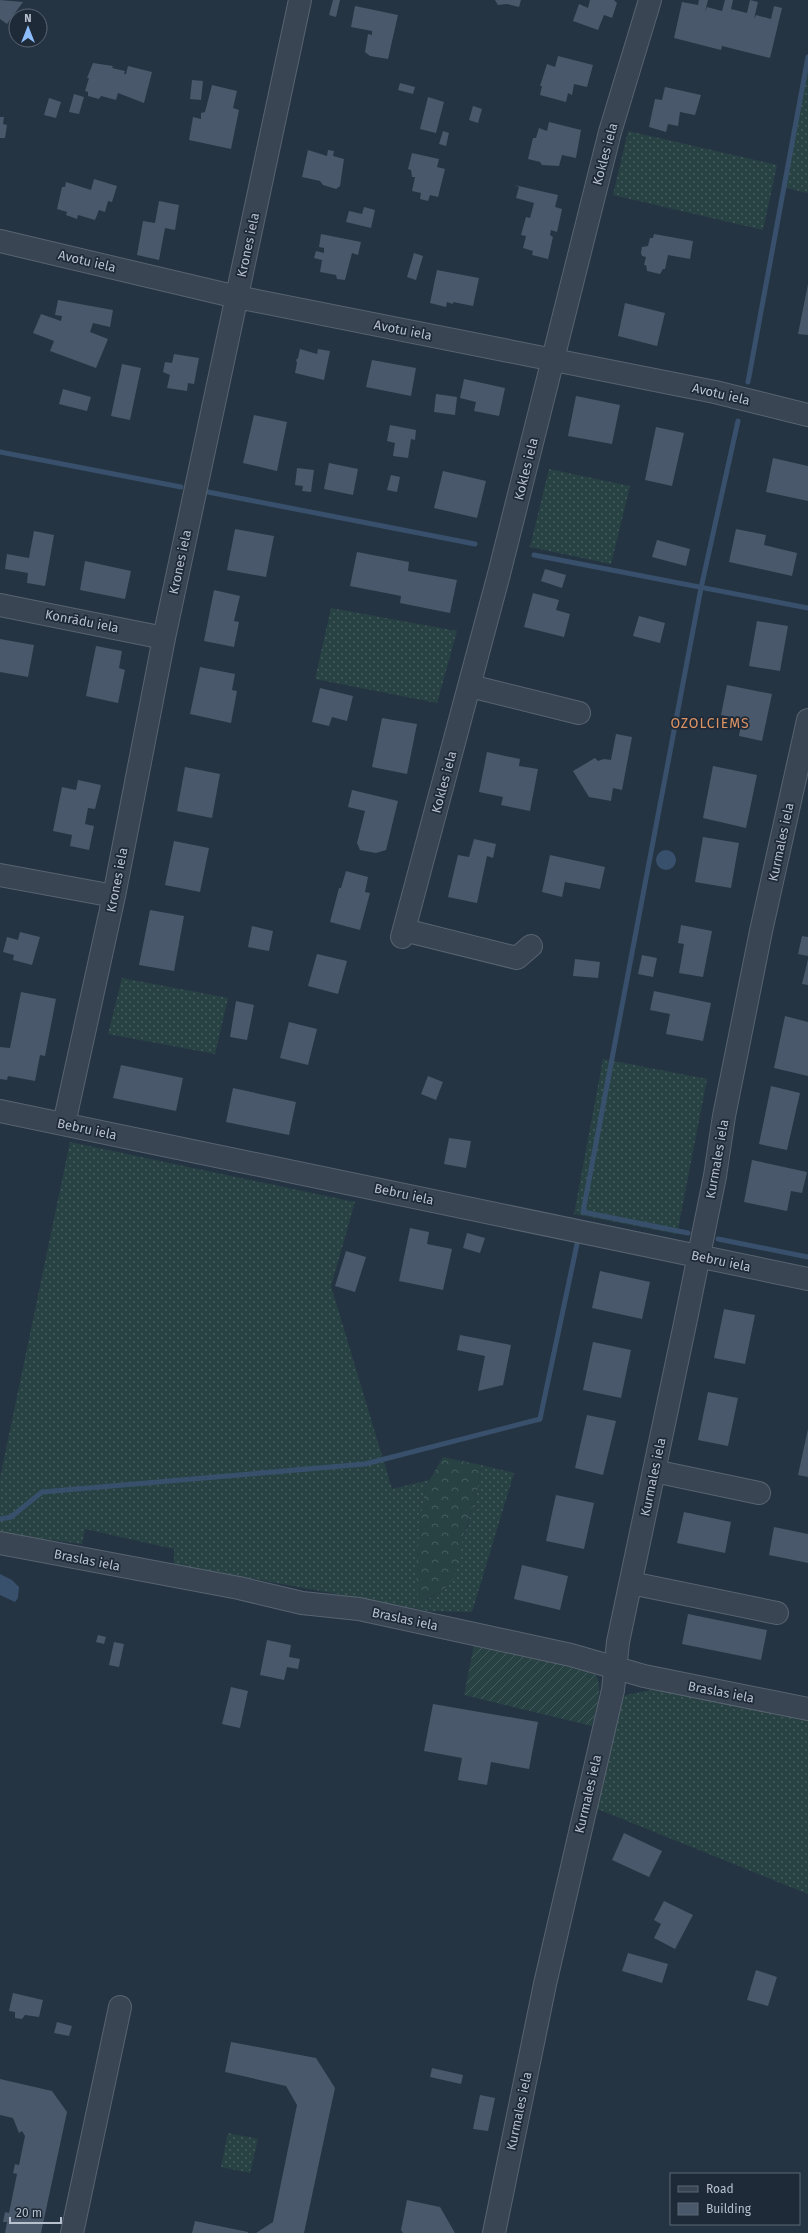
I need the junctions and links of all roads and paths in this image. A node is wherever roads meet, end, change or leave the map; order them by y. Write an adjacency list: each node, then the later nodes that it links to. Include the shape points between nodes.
1 (300, 0): 4 (street, Krones iela)
2 (650, 0): 5 (street, Kokles iela, via 610,132)
3 (0, 240): 4 (street, Avotu iela)
4 (237, 297): 5 (street, Avotu iela); 8 (street, Krones iela)
5 (554, 360): 6 (street, Avotu iela, via 715,392); 9 (street, Kokles iela)
6 (808, 415)
7 (0, 605): 8 (street, Konrādu iela)
8 (164, 638): 13 (street, Krones iela)
9 (470, 686): 10 (street); 14 (street, Kokles iela, via 403,933 517,958)
10 (579, 713)
11 (808, 720): 17 (street, Kurmales iela, via 761,931)
12 (0, 875): 13 (street)
13 (114, 896): 16 (street, Krones iela)
14 (531, 946)
15 (0, 1111): 16 (street, Bebru iela)
16 (64, 1124): 17 (street, Bebru iela)
17 (699, 1257): 18 (street, Bebru iela); 19 (street, Kurmales iela)
18 (808, 1279)
19 (654, 1471): 20 (street); 22 (street, Kurmales iela)
20 (759, 1493)
21 (0, 1543): 24 (street, Braslas iela, via 239,1588 302,1603 359,1609 572,1655)
22 (631, 1583): 23 (street); 24 (street, Kurmales iela)
23 (777, 1613)
24 (615, 1668): 25 (street, Braslas iela); 28 (street, Kurmales iela, via 545,1984)
25 (808, 1709)
26 (120, 2007): 27 (street)
27 (72, 2233)
28 (494, 2233)

